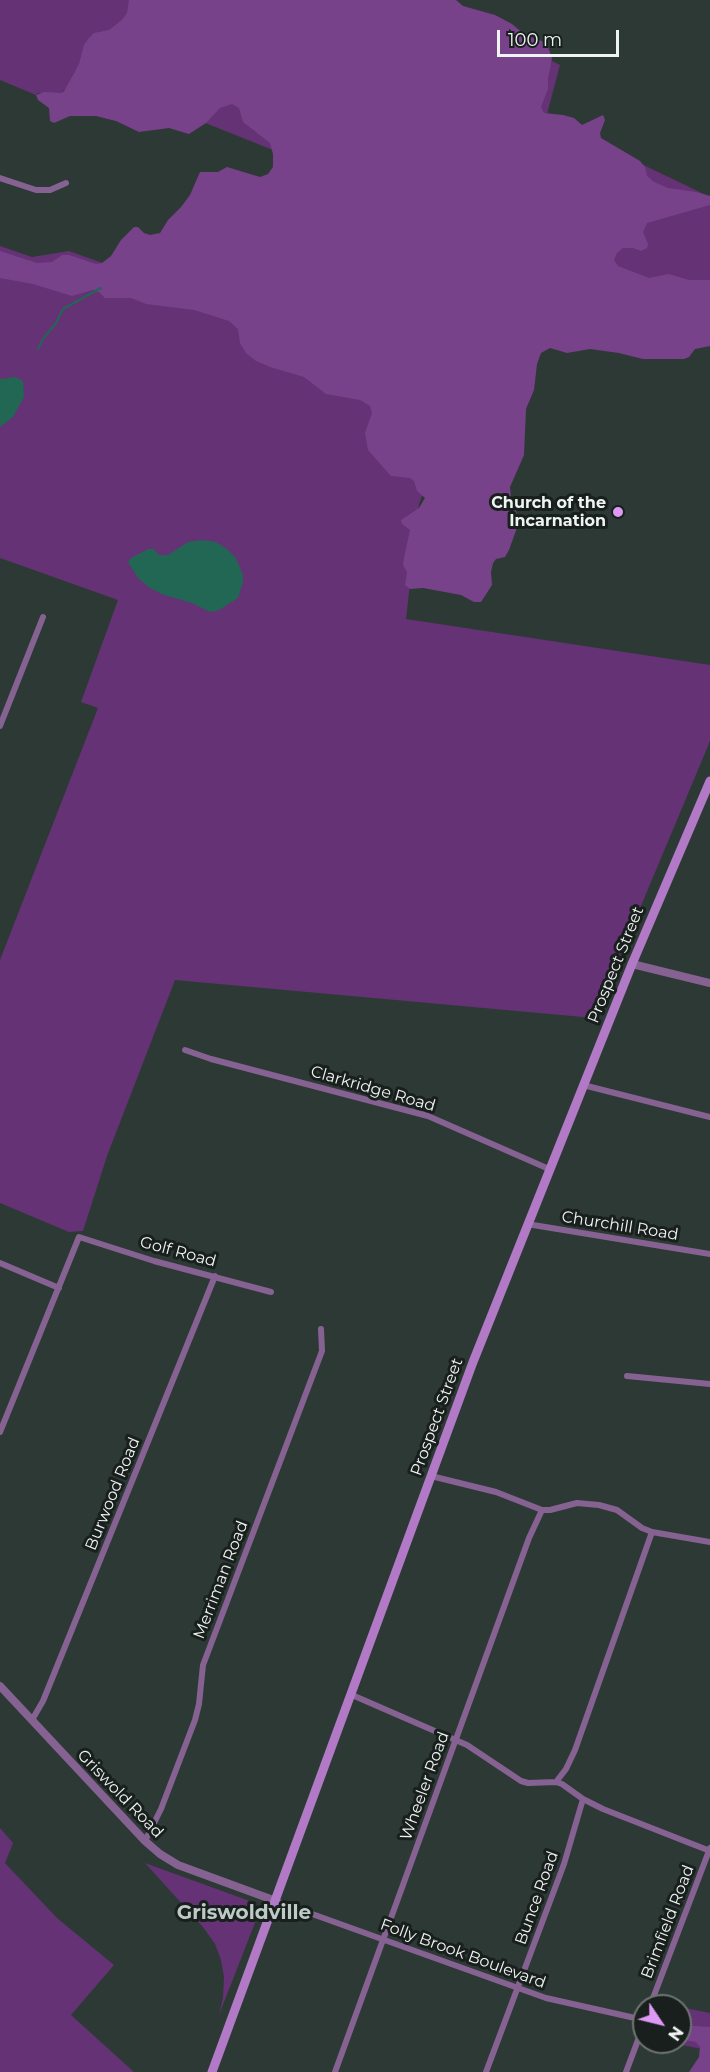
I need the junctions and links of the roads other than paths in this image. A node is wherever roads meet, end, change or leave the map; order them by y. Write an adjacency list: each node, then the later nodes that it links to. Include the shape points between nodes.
1 (0, 177): 2 (street, via 36,190 50,190)
2 (66, 183)
3 (43, 617): 4 (street)
4 (0, 726)
5 (710, 781): 6 (main road, Prospect Street)
6 (632, 964): 7 (street); 9 (main road, Prospect Street)
7 (710, 983)
8 (185, 1050): 11 (street, Clarkridge Road, via 428,1116)
9 (583, 1085): 10 (street); 11 (main road, Prospect Street)
10 (710, 1117)
11 (549, 1169): 12 (main road, Prospect Street)
12 (527, 1224): 13 (street, Churchill Road); 23 (main road, Prospect Street)
13 (710, 1254)
14 (0, 1263): 16 (street)
15 (215, 1276): 16 (street, Golf Road, via 154,1262 79,1237); 17 (street, Golf Road); 29 (street, Burwood Road, via 48,1690)
16 (59, 1288): 21 (street)
17 (271, 1292)
18 (321, 1329): 33 (street, Merriman Road, via 322,1351 204,1665 195,1720)
19 (627, 1376): 20 (street)
20 (710, 1384)
21 (3, 1414): 22 (street)
22 (0, 1432)
23 (431, 1476): 24 (street, via 496,1492); 28 (main road, Prospect Street)
24 (542, 1510): 25 (street, via 577,1503 599,1505 617,1510); 30 (street, Wheeler Road)
25 (652, 1532): 26 (street); 31 (street, via 575,1750)
26 (710, 1542)
27 (0, 1686): 29 (street, Griswold Road)
28 (352, 1695): 30 (street); 35 (main road, Prospect Street)
29 (32, 1719): 33 (street, Griswold Road)
30 (456, 1741): 31 (street, via 521,1781); 36 (street, Wheeler Road)
31 (555, 1782): 32 (street)
32 (583, 1798): 34 (street); 37 (street, Bunce Road, via 564,1864)
33 (145, 1841): 35 (street, Griswold Road, via 178,1865)
34 (710, 1850): 38 (street, Brimfield Road)
35 (276, 1901): 36 (street, Folly Brook Boulevard); 41 (main road, Prospect Street)
36 (384, 1941): 37 (street, Folly Brook Boulevard); 42 (street, Wheeler Road)
37 (518, 1989): 39 (street, Folly Brook Boulevard); 43 (street, Bunce Road)
38 (655, 1994)
39 (632, 2019)
40 (632, 2054): 44 (street)
41 (212, 2072)
42 (335, 2072)
43 (486, 2072)
44 (626, 2072)

